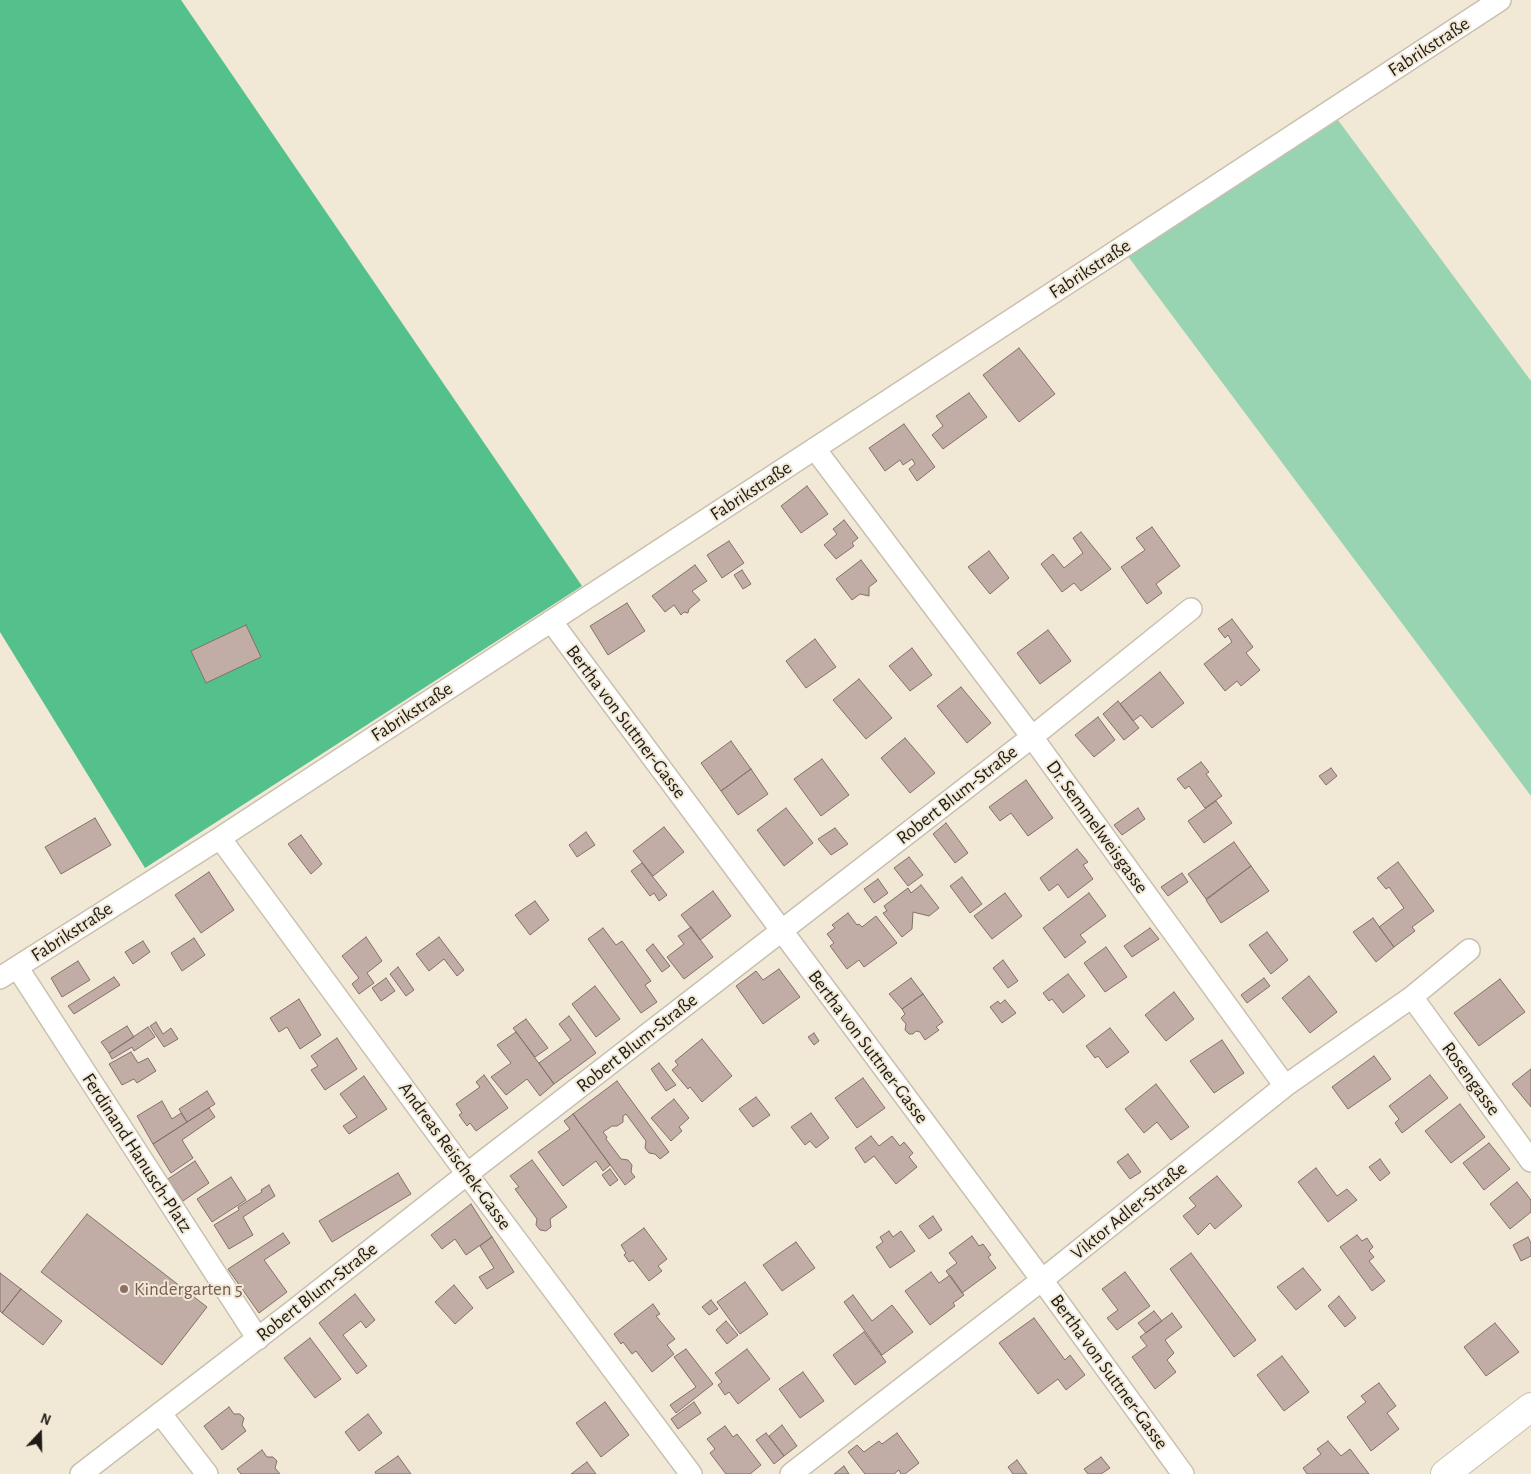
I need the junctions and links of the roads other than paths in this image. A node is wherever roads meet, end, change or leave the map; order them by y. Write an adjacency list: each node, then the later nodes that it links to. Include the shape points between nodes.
1 (1500, 0): 2 (street, Fabrikstraße)
2 (815, 449): 4 (street, Fabrikstraße); 5 (street, Dr. Semmelweisgasse)
3 (1191, 609): 5 (street, Robert Blum-Straße)
4 (551, 621): 6 (street, Fabrikstraße); 7 (street, Bertha von Suttner-Gasse)
5 (1032, 737): 7 (street, Robert Blum-Straße); 11 (street, Dr. Semmelweisgasse)
6 (220, 838): 9 (street, Fabrikstraße); 13 (street, Andreas Reischek-Gasse)
7 (782, 931): 13 (street, Robert Blum-Straße); 14 (street, Bertha von Suttner-Gasse)
8 (1469, 950): 10 (street, Viktor Adler-Straße)
9 (9, 973): 15 (street, Ferdinand Hanusch-Platz)
10 (1412, 997): 11 (street, Viktor Adler-Straße); 12 (street, Rosengasse)
11 (1285, 1086): 14 (street, Viktor Adler-Straße)
12 (1531, 1161)
13 (467, 1174): 15 (street, Robert Blum-Straße); 20 (street, Andreas Reischek-Gasse)
14 (1042, 1280): 21 (street, Viktor Adler-Straße); 22 (street, Bertha von Suttner-Gasse)
15 (258, 1339): 17 (street, Robert Blum-Straße)
16 (1531, 1407): 23 (main road)
17 (160, 1413): 18 (street, Robert Blum-Straße); 19 (street)
18 (81, 1474)
19 (207, 1474)
20 (691, 1474)
21 (791, 1474)
22 (1183, 1474)
23 (1445, 1474)

